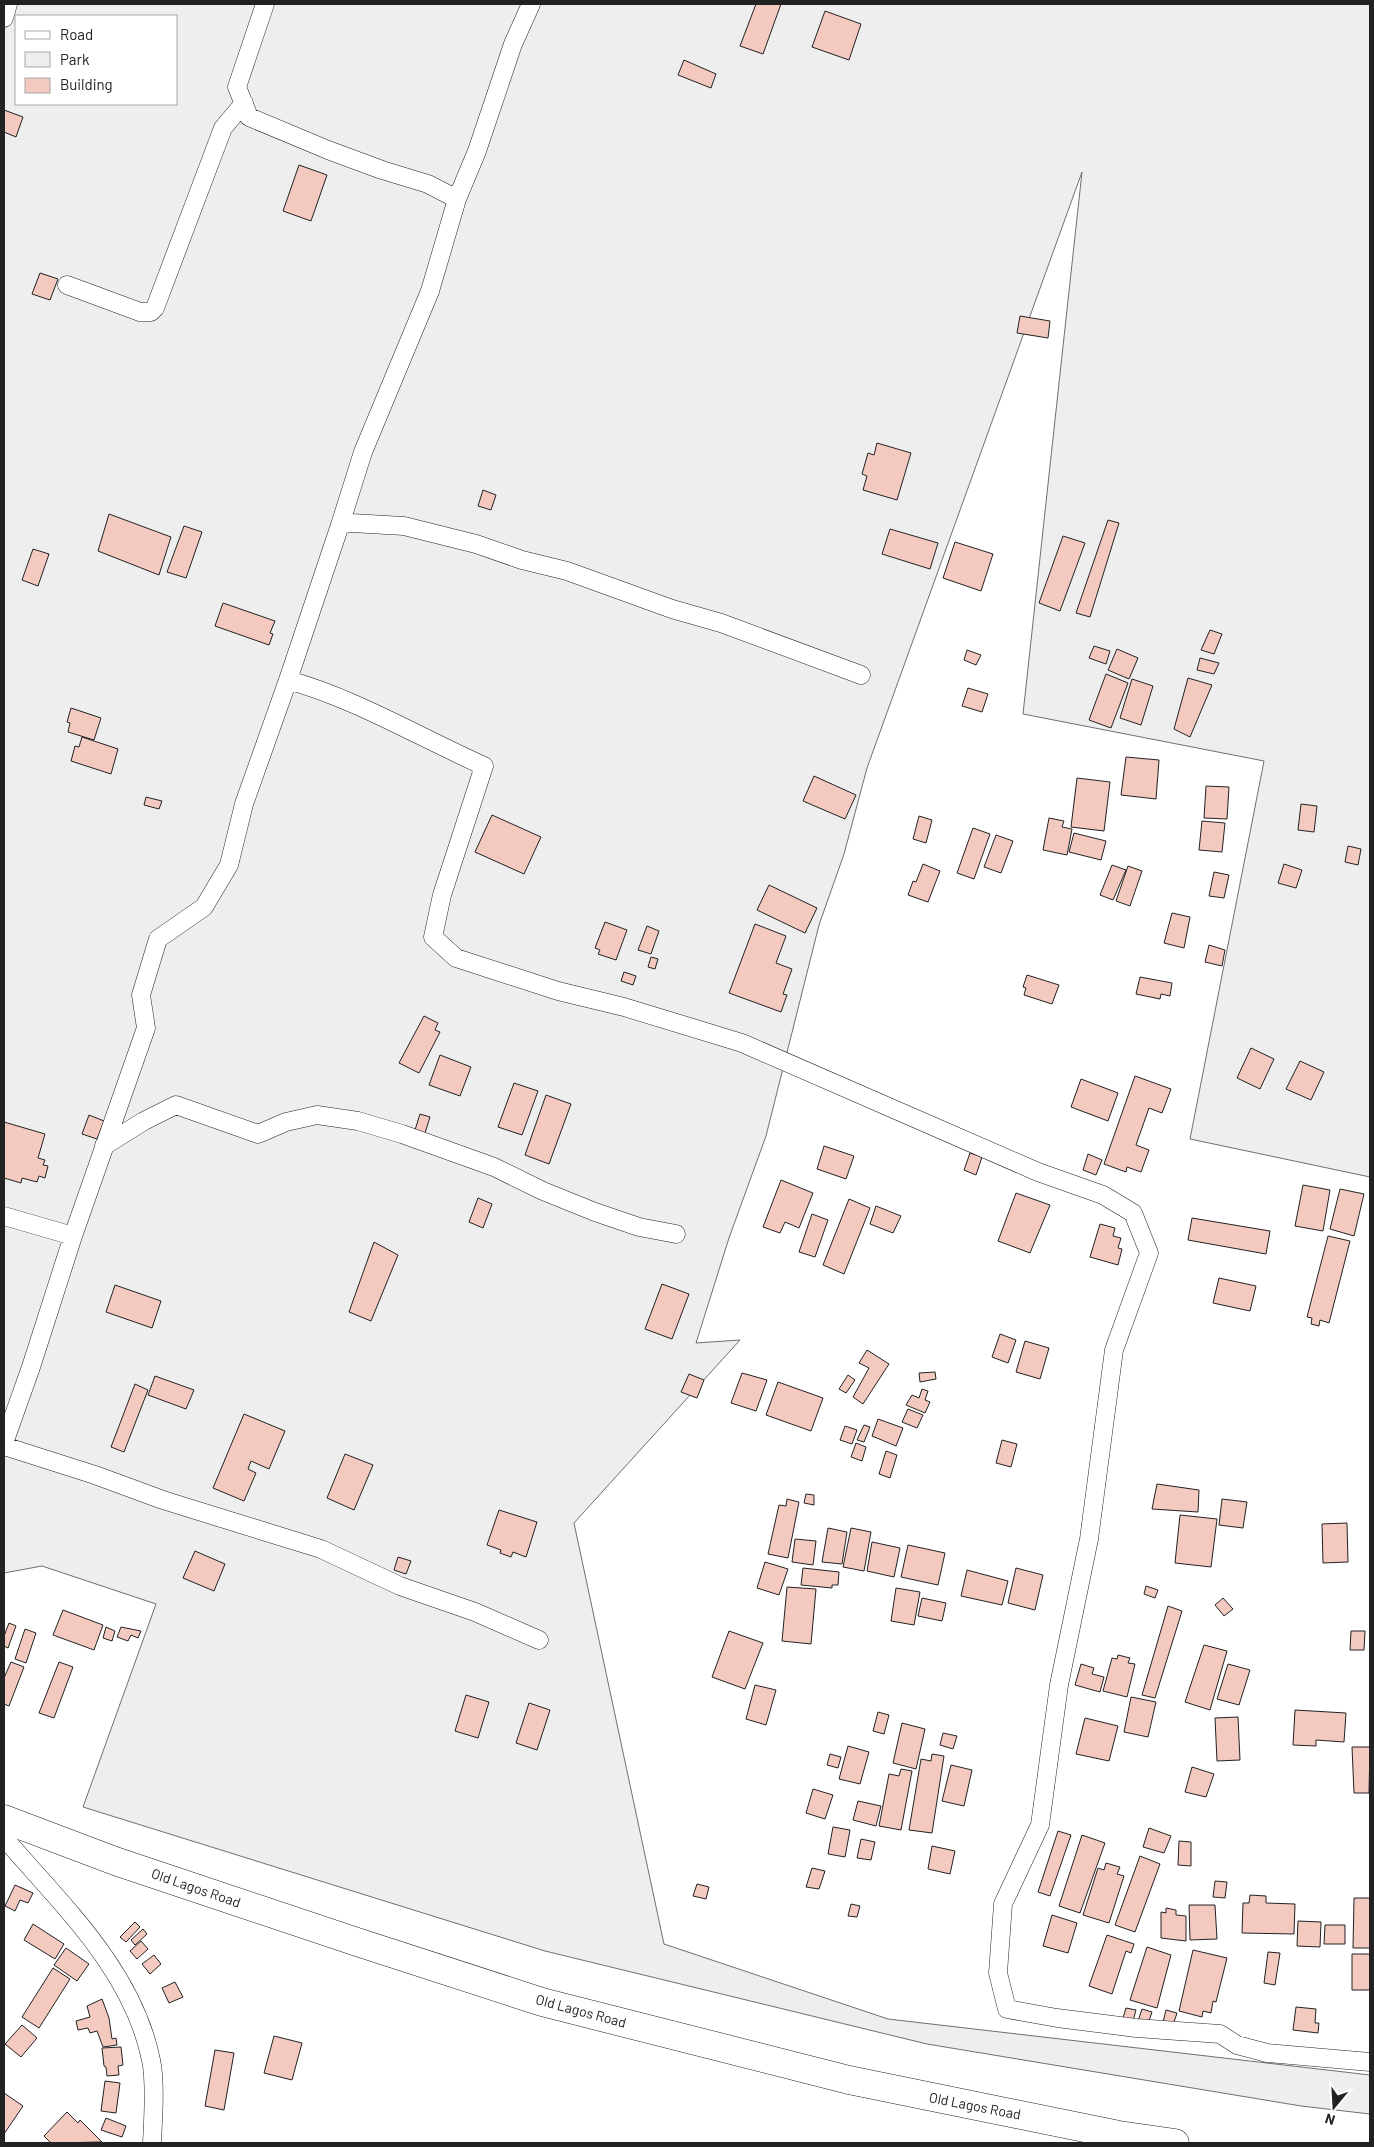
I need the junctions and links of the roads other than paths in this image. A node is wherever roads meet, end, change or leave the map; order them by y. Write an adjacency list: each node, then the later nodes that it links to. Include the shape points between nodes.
1 (8, 4): 4 (street)
2 (265, 4): 5 (street, via 237,87)
3 (531, 4): 6 (street, via 513,44)
4 (4, 18)
5 (244, 104): 6 (street, via 249,117 364,164 428,184); 7 (street, via 223,128 151,312 140,312)
6 (457, 199): 8 (street, via 430,291 362,452)
7 (67, 286)
8 (340, 525): 9 (street, via 404,526 476,544 721,623); 10 (street)
9 (862, 675)
10 (288, 680): 11 (street, via 244,804 229,865 204,907 158,939 141,995 146,1028); 18 (street, via 375,714 484,766 442,895 433,937 456,958 558,991 624,1007 742,1043 1038,1172 1103,1195 1133,1213 1149,1253 1114,1350 1089,1540 1059,1685 1040,1825 1004,1904 998,1973 1007,2008 1136,2028 1220,2034 1237,2045 1267,2053)
11 (104, 1146): 13 (street, via 176,1106 258,1134 286,1122 317,1115 358,1121 494,1167 543,1192 595,1212 639,1227); 14 (street)
12 (4, 1216): 14 (street)
13 (676, 1234)
14 (73, 1236): 15 (street)
15 (4, 1445): 16 (street, via 163,1500 321,1549 400,1586 475,1612)
16 (539, 1640)
17 (6, 1830): 19 (street, via 106,1957 137,2013 151,2061); 20 (main road, Old Lagos Road, via 115,1861 542,2002 849,2080 1119,2135)
18 (1370, 2062)
19 (152, 2143)
20 (1175, 2143)

